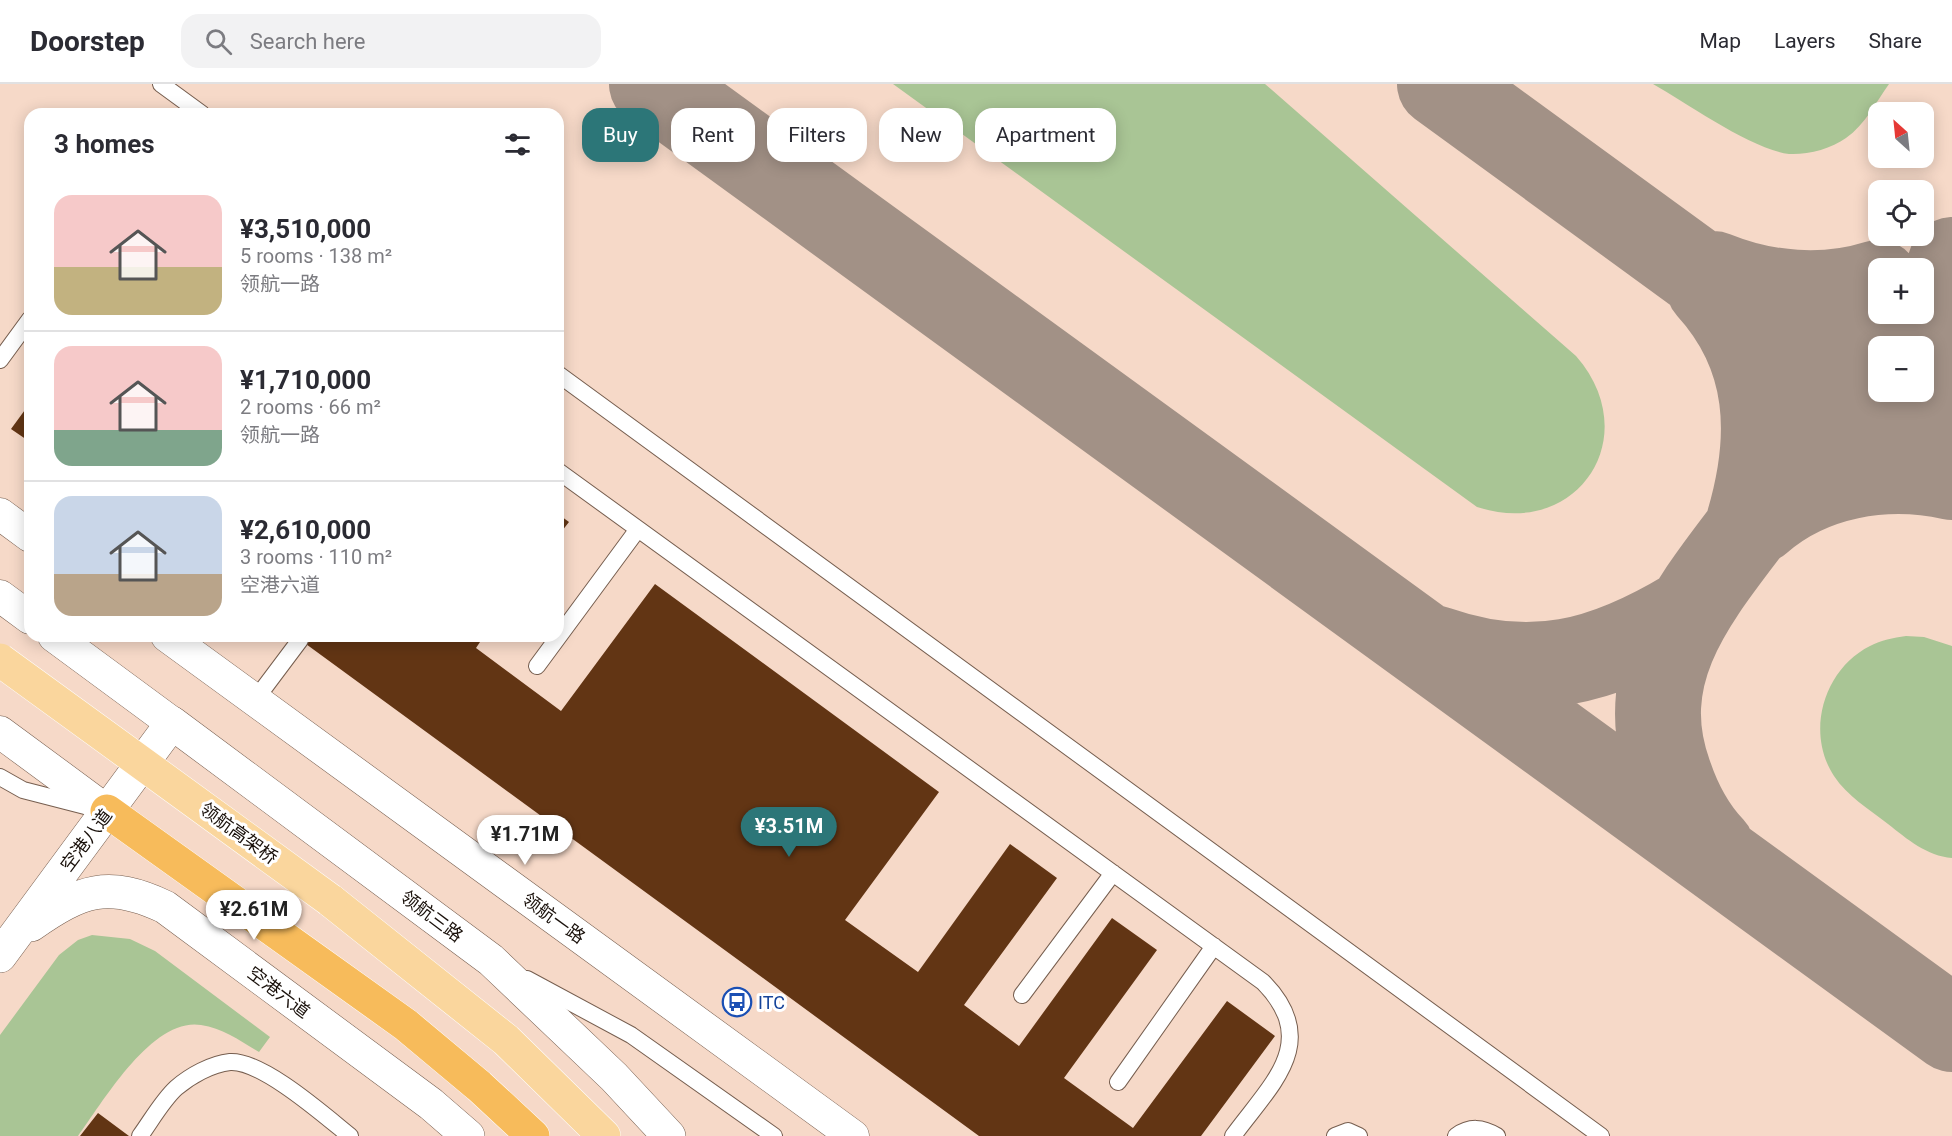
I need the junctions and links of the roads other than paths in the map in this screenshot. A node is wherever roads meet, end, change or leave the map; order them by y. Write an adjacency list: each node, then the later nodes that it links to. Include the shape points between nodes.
1 (161, 84): 2 (lane)
2 (194, 108)
3 (24, 327): 4 (lane)
4 (0, 360)
5 (564, 378): 43 (lane)
6 (564, 475): 8 (lane)
7 (0, 514): 9 (street)
8 (638, 529): 12 (lane); 24 (lane)
9 (24, 532)
10 (0, 596): 11 (street)
11 (24, 614)
12 (564, 629)
13 (62, 642): 20 (street)
14 (175, 642): 19 (street, 领航一路)
15 (298, 642): 19 (lane)
16 (555, 642): 18 (lane)
17 (0, 660): 34 (main road, 领航高架桥, bridge, via 330,900 440,986 506,1040)
18 (537, 666)
19 (255, 700): 37 (street, 领航一路)
20 (172, 723): 23 (street, 空港八道); 27 (street, 领航三路)
21 (0, 732): 23 (street)
22 (0, 777): 23 (lane, via 23,790)
23 (107, 811): 25 (street, 空港八道); 33 (highway, via 406,1024)
24 (1113, 873): 26 (lane); 28 (lane)
25 (7, 946): 32 (street, 空港六道, via 58,906 112,890 137,894 165,908)
26 (1214, 946): 29 (lane); 38 (lane, via 1279,998 1292,1037 1285,1064)
27 (491, 960): 35 (street, 领航三路, via 607,1070); 36 (lane, via 631,1035)
28 (1022, 995)
29 (1118, 1082)
30 (346, 1134): 31 (lane, via 303,1098 256,1068 231,1062 204,1070 176,1089)
31 (140, 1136)
32 (468, 1136)
33 (532, 1136)
34 (604, 1136)
35 (669, 1136)
36 (774, 1136)
37 (853, 1136)
38 (1233, 1136)
39 (1335, 1136): 40 (lane, via 1348,1131)
40 (1359, 1136)
41 (1456, 1136): 42 (lane, via 1478,1127)
42 (1497, 1136)
43 (1601, 1136)

